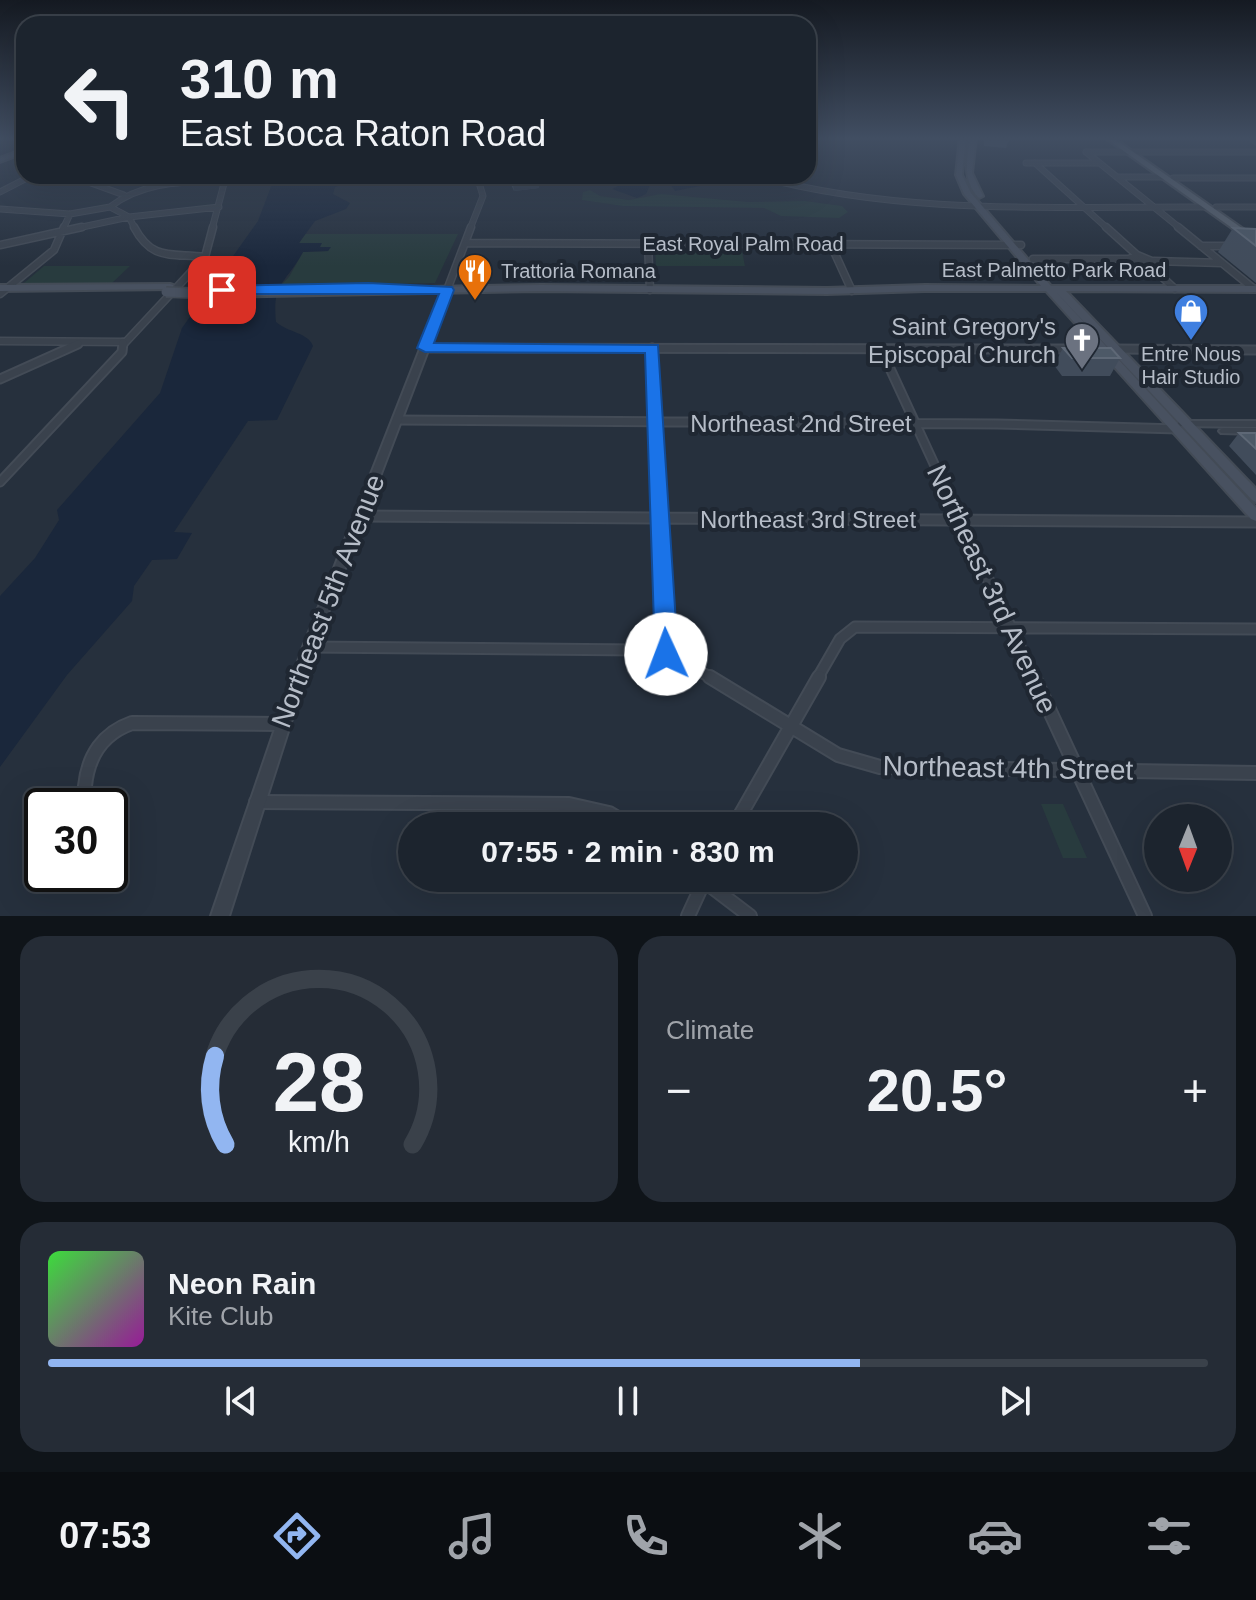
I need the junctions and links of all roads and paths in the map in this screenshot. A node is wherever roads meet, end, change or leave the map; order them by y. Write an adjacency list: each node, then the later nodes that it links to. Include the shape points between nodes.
1 (961, 180): 15 (main road)
2 (971, 180): 15 (main road)
3 (1054, 180): 16 (street)
4 (1120, 180): 17 (street)
5 (1171, 180): 18 (main road)
6 (1172, 180): 18 (main road)
7 (94, 184): 12 (street)
8 (183, 184): 12 (street)
9 (225, 184): 14 (street)
10 (480, 184): 25 (street, via 484,194)
11 (786, 184): 15 (street)
12 (124, 195): 13 (street)
13 (110, 207): 21 (street); 22 (street)
14 (219, 207): 22 (street); 32 (street)
15 (984, 207): 16 (street); 30 (main road)
16 (1084, 207): 17 (street); 33 (street)
17 (1152, 207): 18 (street); 31 (street)
18 (1211, 207): 19 (street); 24 (main road); 27 (main road)
19 (1256, 207)
20 (0, 209): 21 (street)
21 (70, 214): 23 (street)
22 (129, 217): 23 (street); 32 (street, via 152,251)
23 (63, 232): 28 (street); 39 (street, via 49,255)
24 (1256, 235)
25 (465, 243): 26 (street, East Royal Palm Road); 40 (street)
26 (648, 244): 29 (street, East Royal Palm Road); 41 (street)
27 (1256, 244): 31 (street)
28 (0, 245)
29 (831, 245): 30 (street, East Royal Palm Road); 42 (street)
30 (1016, 245): 34 (main road); 43 (main road)
31 (1201, 246): 35 (street)
32 (205, 257): 37 (street)
33 (1134, 257): 34 (street); 36 (street)
34 (1033, 259): 43 (main road)
35 (1219, 260): 36 (street); 44 (street)
36 (1151, 261): 38 (street)
37 (171, 289): 39 (main road, East Palmetto Park Road); 40 (main road, East Palmetto Park Road, bridge); 47 (street)
38 (1175, 289): 43 (main road, East Palmetto Park Road); 44 (main road, East Palmetto Park Road)
39 (3, 290)
40 (447, 290): 41 (main road, East Palmetto Park Road); 48 (street, Northeast 5th Avenue)
41 (650, 290): 42 (main road, East Palmetto Park Road)
42 (852, 291): 43 (main road, East Palmetto Park Road)
43 (1055, 291): 44 (main road, East Palmetto Park Road); 52 (main road)
44 (1255, 291)
45 (0, 341): 46 (street)
46 (86, 342): 47 (street); 54 (street)
47 (123, 342): 61 (street, via 122,352)
48 (425, 348): 49 (street); 55 (street, Northeast 5th Avenue)
49 (652, 348): 50 (street); 56 (street)
50 (881, 349): 51 (street); 57 (street, Northeast 3rd Avenue)
51 (1077, 349)
52 (1104, 349): 53 (street); 59 (main road)
53 (1256, 350)
54 (0, 379)
55 (397, 420): 56 (street, Northeast 2nd Street); 63 (street, Northeast 5th Avenue)
56 (656, 421): 57 (street, Northeast 2nd Street); 65 (street)
57 (916, 424): 59 (street, Northeast 2nd Street); 66 (street, Northeast 3rd Avenue)
58 (1256, 424): 59 (street, Northeast 2nd Street)
59 (1182, 427): 60 (street, Northeast 2nd Street); 62 (main road); 64 (main road)
60 (1256, 431)
61 (0, 482)
62 (1256, 497)
63 (359, 516): 65 (street, Northeast 3rd Street); 70 (street, Northeast 5th Avenue)
64 (1256, 516)
65 (661, 518): 66 (street, Northeast 3rd Street); 71 (street)
66 (960, 520): 67 (street, Northeast 3rd Street); 68 (street, Northeast 3rd Avenue)
67 (1256, 522)
68 (1009, 626): 69 (street); 73 (street, via 855,627 840,639); 74 (street, Northeast 3rd Avenue)
69 (1256, 629)
70 (309, 647): 71 (street, Northeast 4th Street); 72 (street, Northeast 5th Avenue)
71 (666, 654): 73 (street, Northeast 4th Street)
72 (281, 724): 76 (street, via 122,726 101,744 85,772); 77 (street, Northeast 5th Avenue)
73 (791, 726): 74 (street, Northeast 4th Street, via 838,755 880,767); 79 (street)
74 (1076, 770): 75 (street, Northeast 4th Street); 85 (street, Northeast 3rd Avenue)
75 (1256, 773)
76 (85, 786)
77 (256, 802): 78 (street, via 582,805); 82 (street, Northeast 5th Avenue)
78 (606, 812)
79 (742, 812)
80 (698, 892): 83 (street)
81 (720, 892): 84 (street)
82 (220, 916)
83 (688, 916)
84 (750, 916)
85 (1145, 916)

